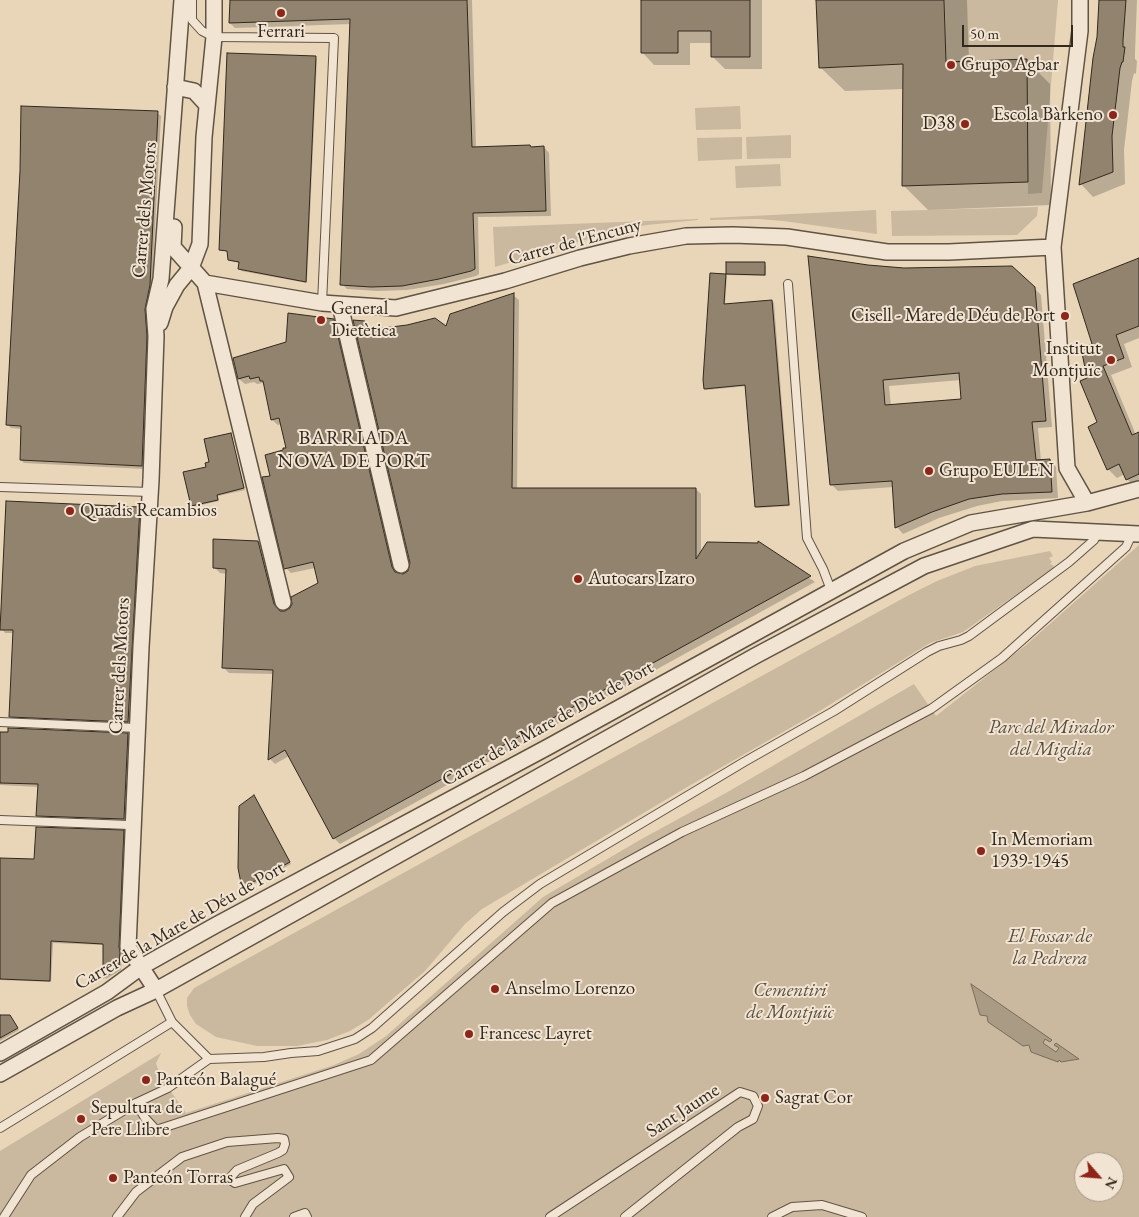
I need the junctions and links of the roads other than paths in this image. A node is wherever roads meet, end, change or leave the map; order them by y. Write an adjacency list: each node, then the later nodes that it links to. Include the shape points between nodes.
1 (182, 0): 6 (street, Carrer dels Motors)
2 (192, 0): 5 (lane, via 192,20 202,31)
3 (214, 0): 5 (street, Carrer dels Motors)
4 (1080, 0): 9 (street, via 1080,31)
5 (214, 37): 7 (street, Carrer dels Motors); 13 (lane, via 334,38)
6 (175, 87): 7 (street, via 194,91); 8 (street, Carrer dels Motors)
7 (207, 105): 10 (street, Carrer dels Motors, via 200,244)
8 (166, 204): 10 (street, via 175,212 173,246); 15 (street, Carrer dels Motors, via 161,279 154,309)
9 (1053, 247): 14 (street, Carrer de l'Encuny, via 887,252 787,237 686,236 580,258 505,281 396,308); 19 (street, via 1066,468)
10 (191, 268): 11 (street); 15 (street, Carrer dels Motors, via 165,307)
11 (205, 283): 13 (street, Carrer de l'Encuny); 24 (street)
12 (788, 284): 23 (lane, via 807,538)
13 (322, 303): 14 (street, Carrer de l'Encuny)
14 (340, 304): 22 (street)
15 (156, 336): 18 (street, Carrer dels Motors)
16 (0, 487): 18 (lane)
17 (1139, 489): 19 (street, Carrer de la Mare de Déu de Port)
18 (150, 492): 26 (street, Carrer dels Motors)
19 (1087, 503): 23 (street, Carrer de la Mare de Déu de Port, via 971,523 904,551)
20 (1098, 532): 21 (street); 30 (street, via 1033,529 924,566 746,661); 33 (lane, via 1094,540 1069,562 969,636 927,652 834,711 540,884 502,912 372,1028 355,1039 318,1051)
21 (1136, 534): 35 (lane, via 1126,547 1002,658 931,709 804,776 682,832 552,903 371,1060 156,1130)
22 (401, 565)
23 (831, 590): 29 (street, Carrer de la Mare de Déu de Port, via 557,743)
24 (283, 602)
25 (0, 722): 26 (lane)
26 (137, 728): 28 (street, Carrer dels Motors)
27 (0, 820): 28 (lane)
28 (133, 824): 29 (street, Carrer dels Motors, via 128,947)
29 (141, 967): 30 (street, Carrer dels Motors); 32 (street, Carrer de la Mare de Déu de Port, via 107,992)
30 (156, 990): 31 (lane); 34 (street, via 117,1008)
31 (172, 1022): 33 (lane); 36 (lane)
32 (0, 1052)
33 (208, 1059): 35 (lane, via 168,1088)
34 (0, 1074)
35 (136, 1103): 37 (lane, via 80,1137 31,1175)
36 (0, 1128)
37 (4, 1217)
38 (116, 1217): 39 (lane, via 136,1192 182,1157 227,1142 284,1139 285,1144 278,1153 237,1170 229,1179 235,1183 284,1169 289,1177 253,1204)
39 (245, 1217)
40 (294, 1217): 41 (lane, via 305,1213)
41 (307, 1217)
42 (550, 1217): 43 (lane, Sant Jaume, via 740,1092 754,1096 758,1106 753,1119 738,1127)
43 (625, 1217)
44 (772, 1217): 45 (lane, via 792,1208 822,1205)
45 (862, 1217)

